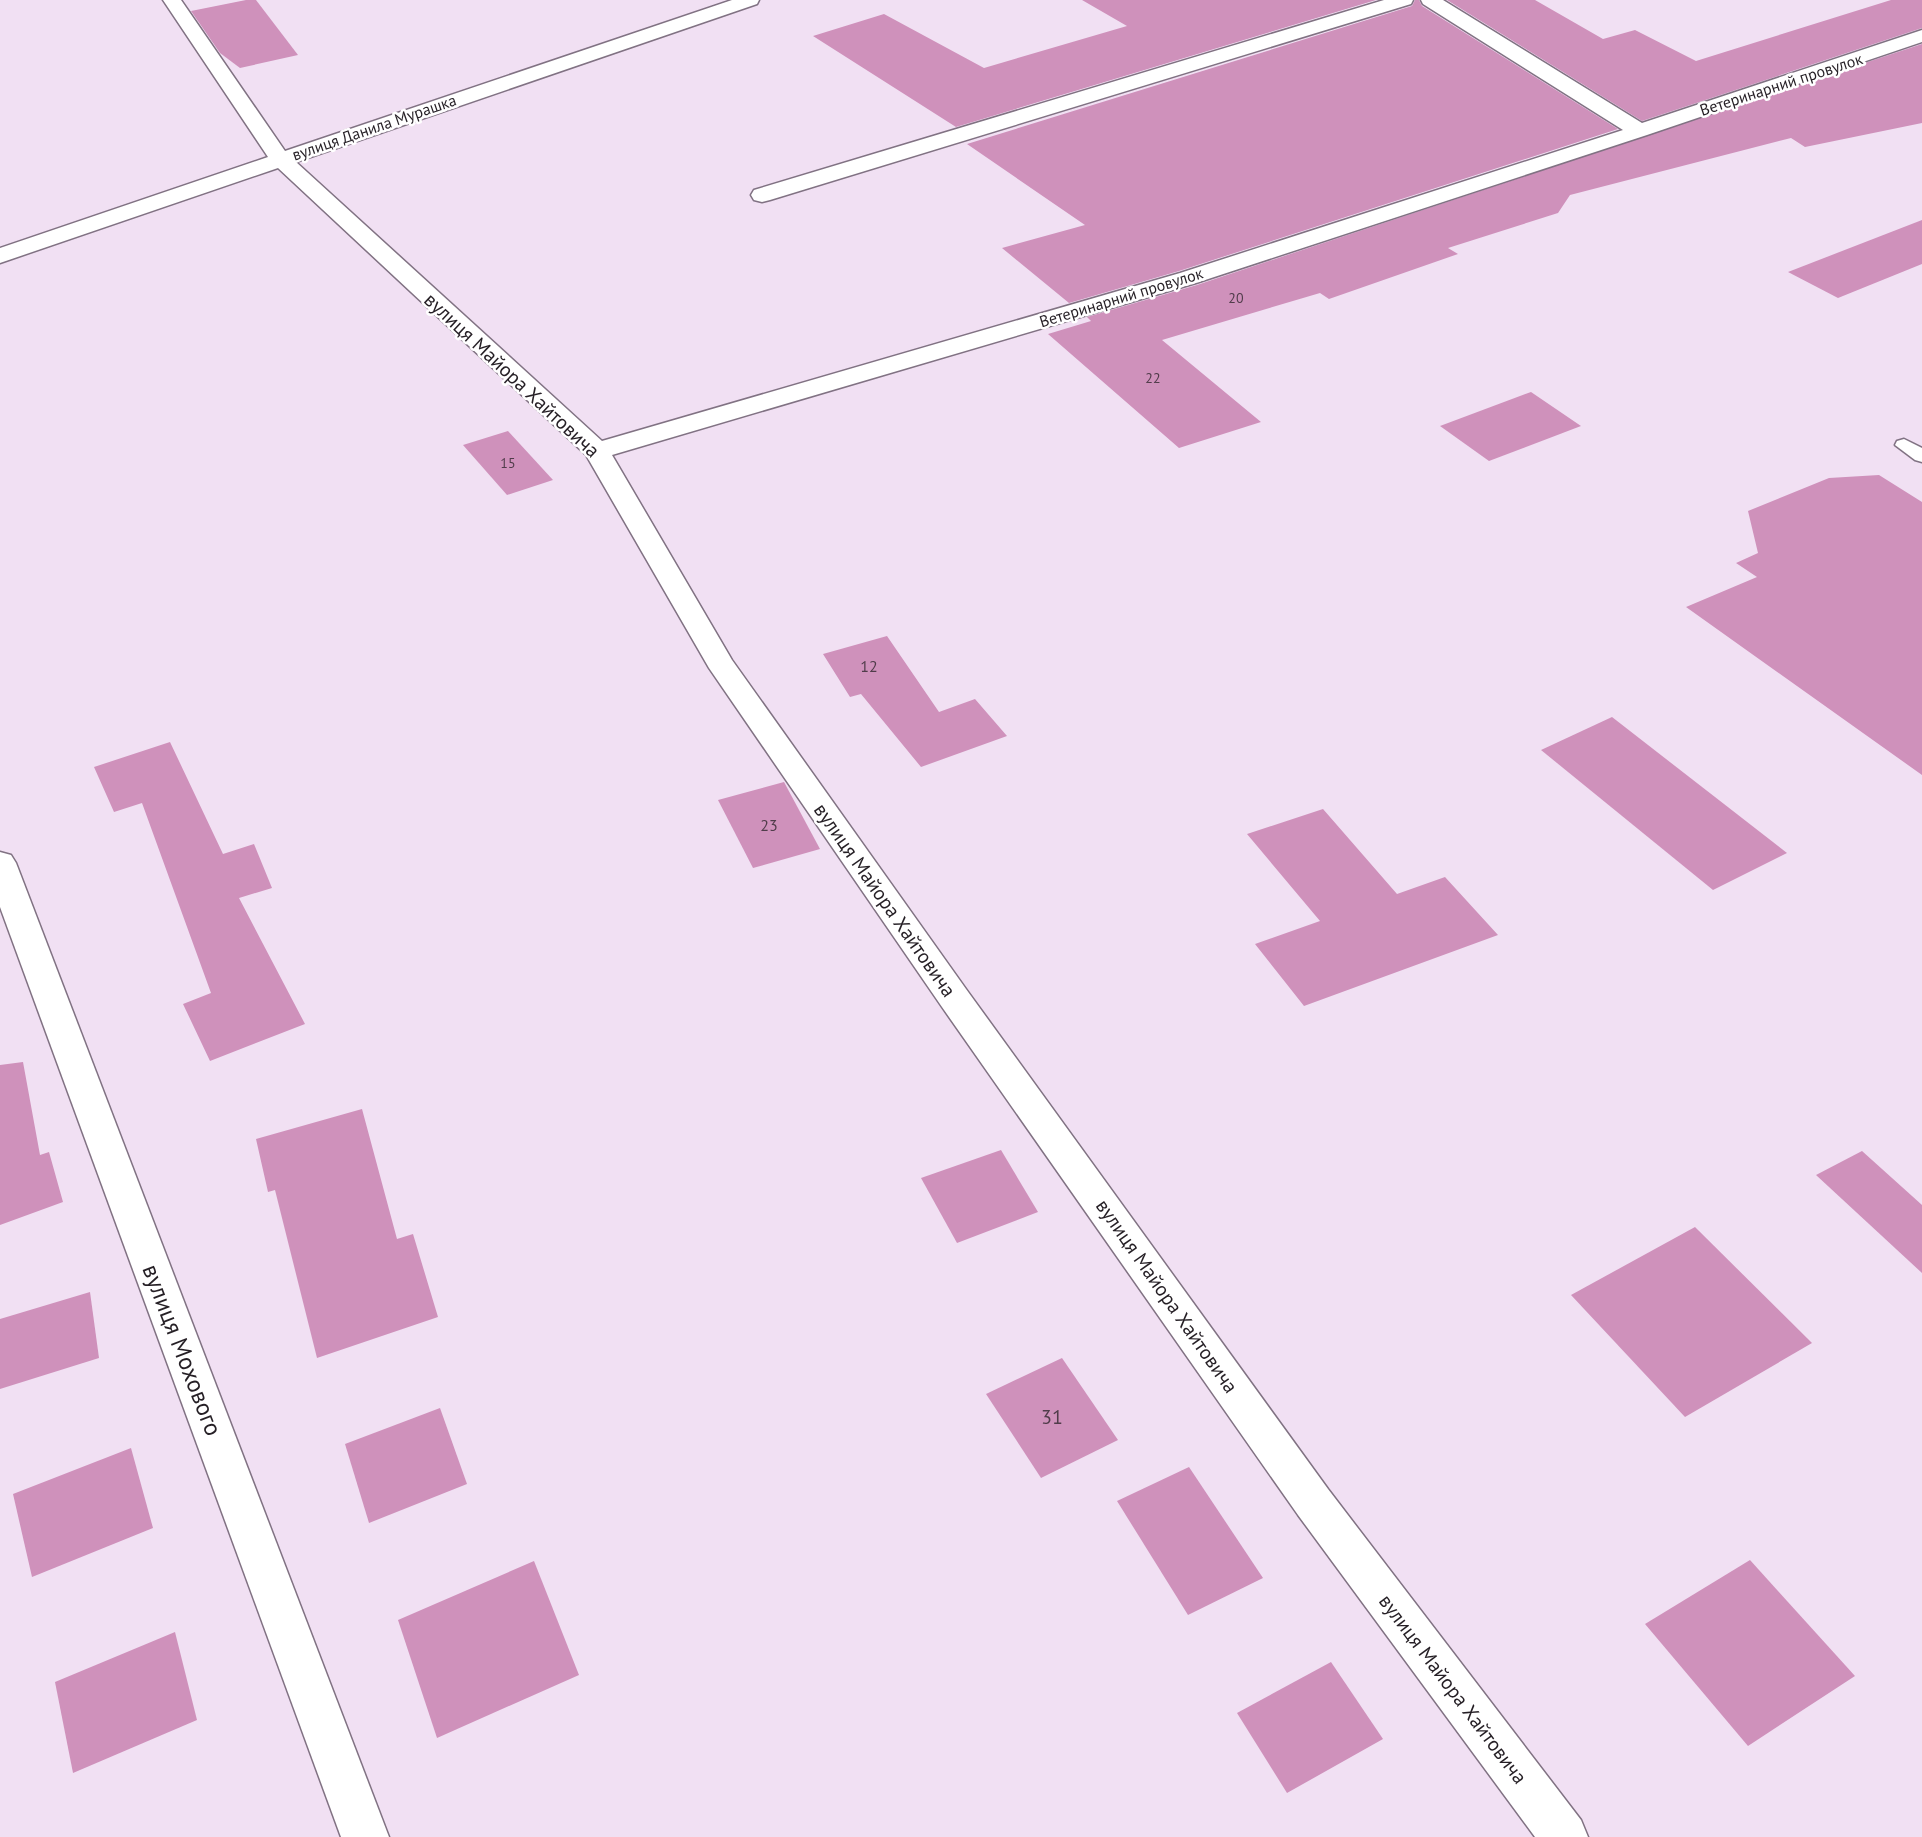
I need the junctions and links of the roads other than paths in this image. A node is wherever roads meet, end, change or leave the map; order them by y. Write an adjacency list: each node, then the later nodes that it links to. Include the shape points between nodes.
1 (172, 0): 7 (street, вулиця Майора Хайтовича)
2 (750, 0): 7 (street, вулиця Данила Мурашка)
3 (1404, 0): 8 (street)
4 (1430, 0): 6 (street)
5 (1922, 36): 6 (street, Ветеринарний провулок)
6 (1640, 131): 11 (street, Ветеринарний провулок, via 1188,278)
7 (280, 159): 9 (street, вулиця Данила Мурашка); 11 (street, вулиця Майора Хайтовича)
8 (762, 195)
9 (0, 256)
10 (1904, 445): 12 (lane)
11 (597, 452): 15 (street, вулиця Майора Хайтовича, via 726,672 1313,1502)
12 (1922, 456)
13 (0, 863): 14 (street, вулиця Мохового)
14 (365, 1837)
15 (1564, 1837)

